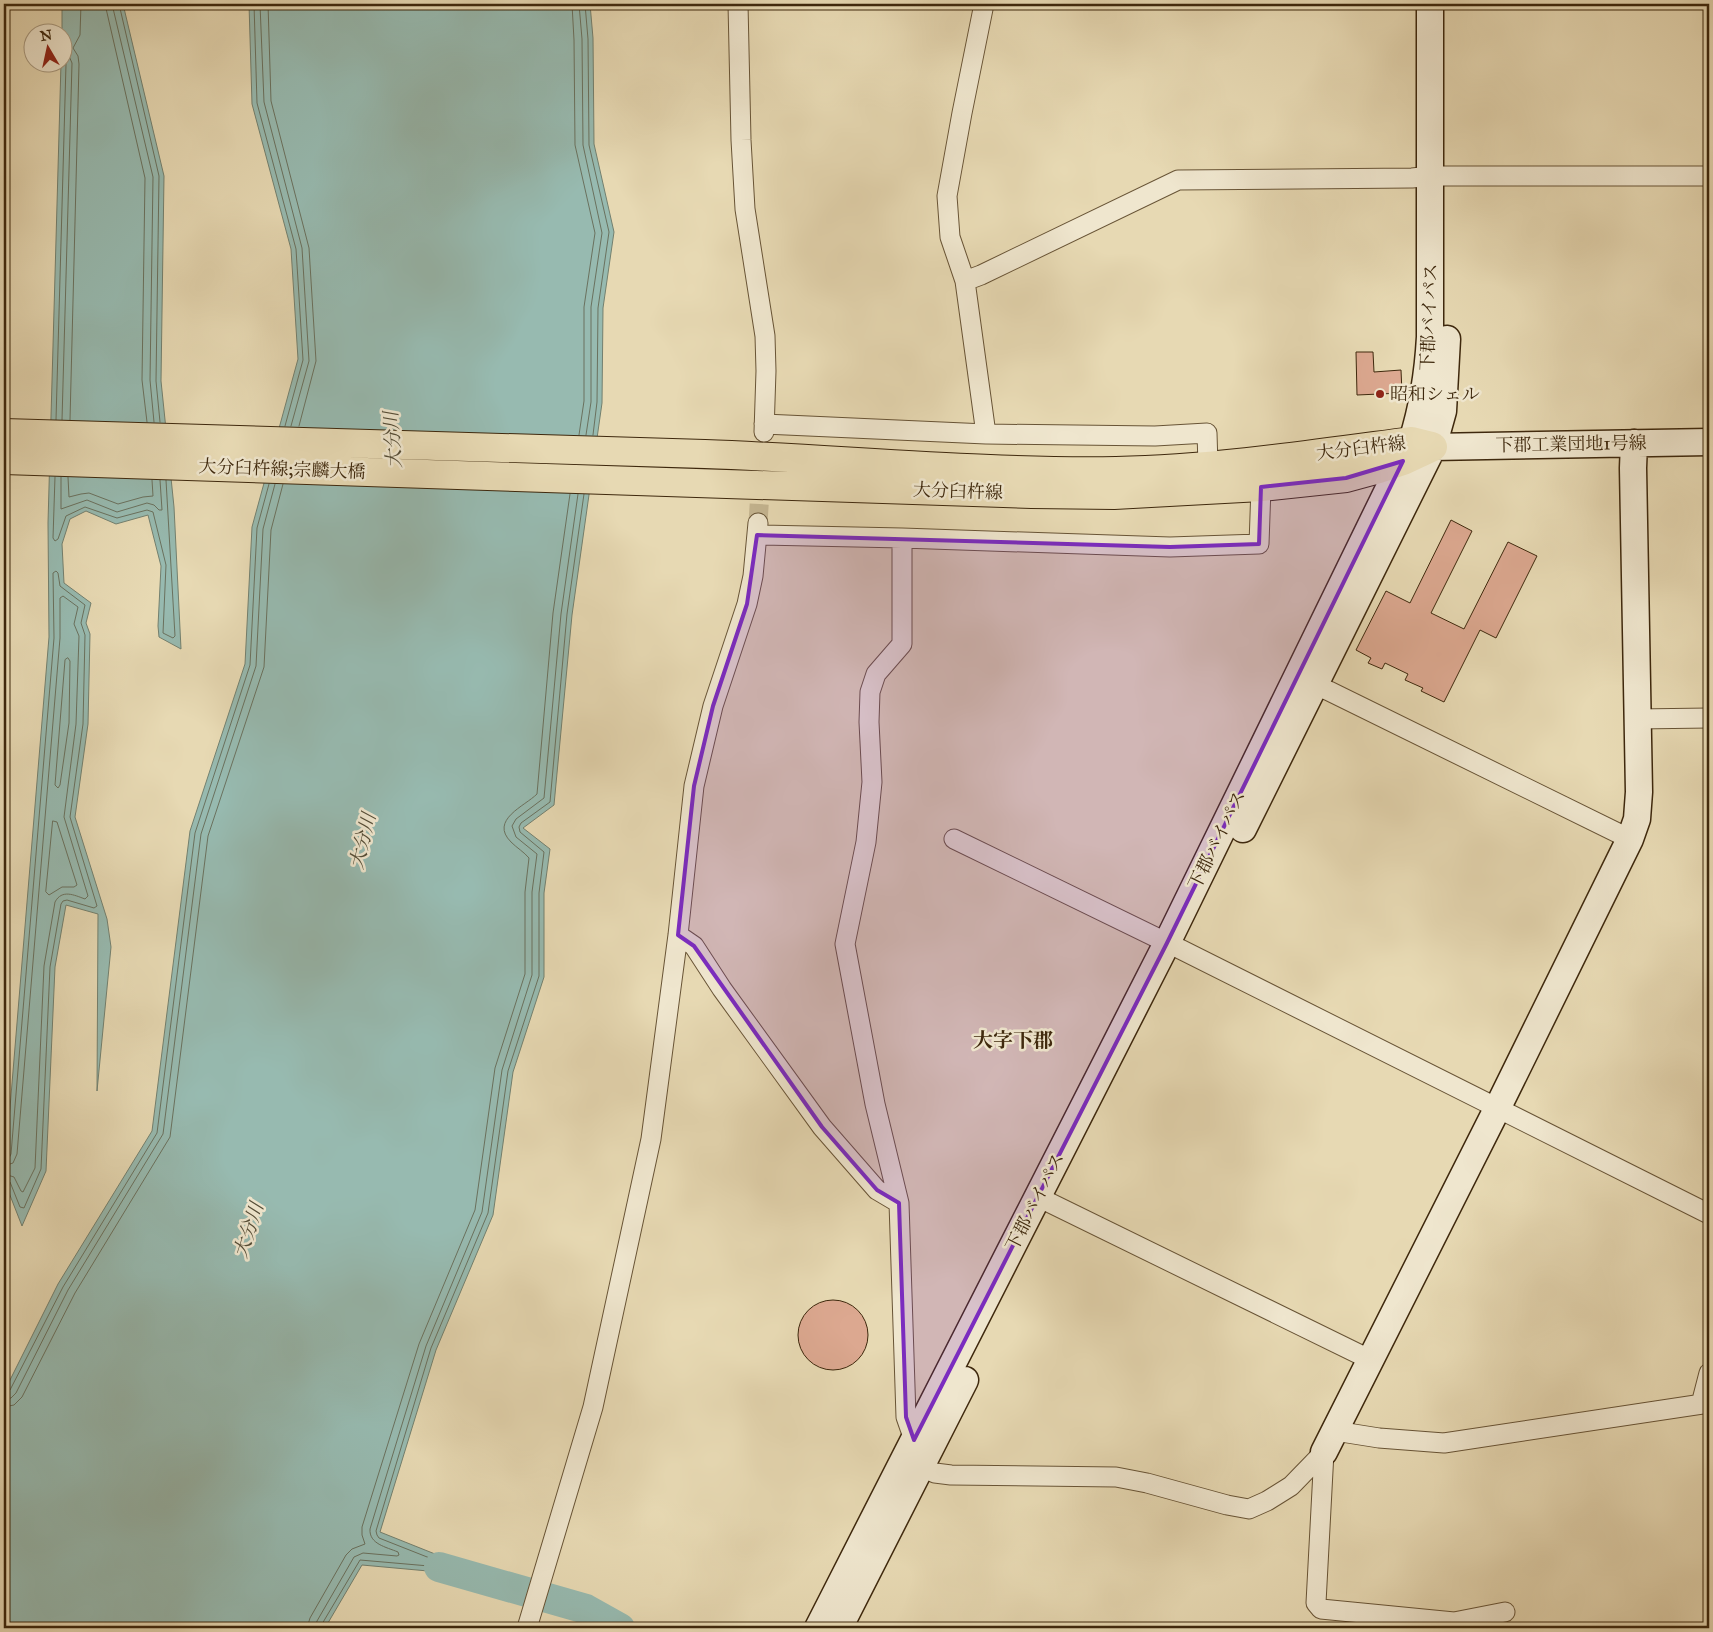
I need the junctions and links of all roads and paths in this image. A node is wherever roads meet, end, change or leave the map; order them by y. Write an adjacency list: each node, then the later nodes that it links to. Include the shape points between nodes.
1 (738, 4): 9 (street, via 745,208 765,336 764,428)
2 (984, 4): 7 (street, via 947,196 950,237)
3 (1430, 4): 5 (street, 下郡バイパス)
4 (1446, 4): 5 (street, 下郡バイパス)
5 (1440, 176): 6 (street); 7 (street, via 1178,180); 12 (street, 下郡バイパス, via 1447,362 1443,410)
6 (1709, 176)
7 (965, 281): 9 (street)
8 (4, 433): 13 (main road, 大分臼杵線;宗麟大橋)
9 (986, 434): 15 (street, via 1155,436 1207,433)
10 (1709, 442): 11 (street, 下郡工業団地1号線)
11 (1634, 443): 12 (street, 下郡工業団地1号線); 21 (street)
12 (1416, 450): 15 (main road, 大分臼杵線); 17 (main road, 大分臼杵線, via 1379,470 1346,478); 19 (street, 下郡バイパス); 25 (street, 下郡バイパス)
13 (708, 454): 15 (main road, 大分臼杵線, via 1009,470 1120,471)
14 (4, 460): 16 (main road, 大分臼杵線;宗麟大橋)
15 (1208, 465)
16 (709, 483): 17 (main road, 大分臼杵線, via 1114,495)
17 (1261, 487): 18 (street, via 1259,544 1170,547)
18 (902, 538): 24 (street, via 758,529 747,604 713,706 694,786); 28 (street, via 902,644 876,674 870,692 870,808 845,944 875,1104)
19 (1314, 685): 23 (street); 25 (street, 下郡バイパス)
20 (1709, 718): 21 (street)
21 (1637, 719): 23 (street, via 1639,792 1637,819)
22 (954, 839): 25 (street)
23 (1630, 839): 26 (street)
24 (678, 935): 28 (street, via 694,946 822,1127 877,1190); 37 (street, via 651,1139 595,1398)
25 (1174, 946): 26 (street); 27 (street, 下郡バイパス)
26 (1498, 1108): 29 (street); 30 (street)
27 (1046, 1200): 30 (street); 33 (street, 下郡バイパス); 35 (street, 下郡バイパス)
28 (899, 1203): 33 (street, via 906,1418)
29 (1709, 1214)
30 (1370, 1360): 34 (street)
31 (1709, 1373): 32 (street)
32 (1705, 1403): 34 (street, via 1444,1443 1379,1438)
33 (914, 1440): 38 (street, 下郡バイパス)
34 (1330, 1441): 35 (street, via 1291,1486 1250,1509 1116,1477 951,1475); 36 (street, via 1316,1604 1321,1609 1454,1622)
35 (921, 1467): 39 (street, 下郡バイパス)
36 (1505, 1612)
37 (527, 1628)
38 (818, 1628)
39 (840, 1628)

